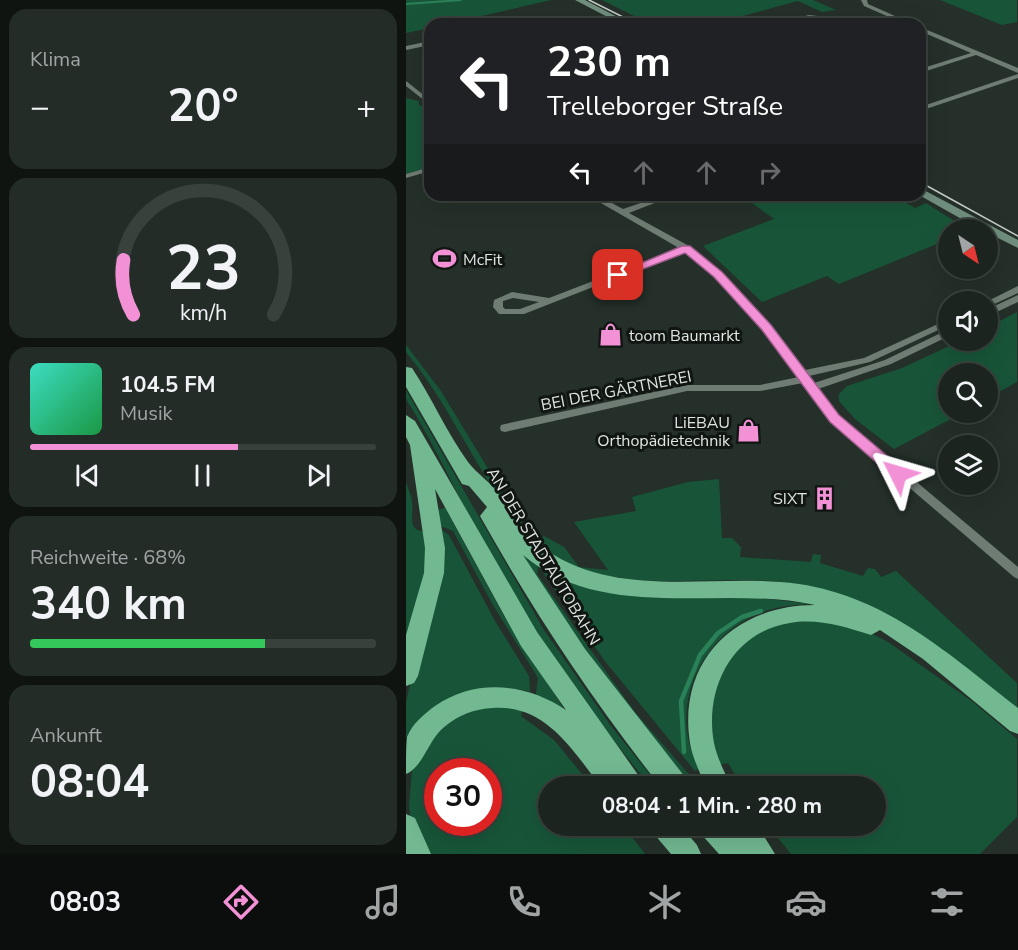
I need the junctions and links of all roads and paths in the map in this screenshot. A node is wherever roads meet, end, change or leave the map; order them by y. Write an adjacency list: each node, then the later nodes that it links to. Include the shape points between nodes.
1 (579, 0): 4 (main road)
2 (864, 0): 3 (street, via 866,5)
3 (895, 17): 7 (street)
4 (611, 18)
5 (801, 18): 6 (street)
6 (828, 18)
7 (892, 18)
8 (926, 32): 9 (street)
9 (934, 35): 10 (street); 13 (street)
10 (926, 37)
11 (424, 44): 12 (street)
12 (406, 48)
13 (977, 53): 14 (street); 15 (street)
14 (926, 69)
15 (1018, 71)
16 (1018, 76): 20 (street)
17 (406, 83): 19 (street)
18 (406, 94): 19 (street)
19 (422, 97)
20 (926, 107)
21 (424, 170): 22 (street)
22 (406, 176)
23 (926, 194): 27 (main road)
24 (602, 201): 26 (street)
25 (655, 201): 26 (street)
26 (623, 212): 28 (street)
27 (1018, 245)
28 (686, 248): 32 (street); 37 (street, via 735,291)
29 (1018, 289): 31 (street)
30 (1018, 298): 33 (street)
31 (998, 299)
32 (550, 301): 32 (street, via 512,295 499,300 498,307 512,314)
33 (998, 308)
34 (938, 327): 37 (street, via 867,360)
35 (938, 337): 37 (street, via 888,362)
36 (406, 372): 41 (highway, AN DER STADTAUTOBAHN)
37 (806, 380): 39 (street, BEI DER GÄRTNEREI, via 760,388 687,388); 42 (street, via 847,430)
38 (406, 421): 40 (highway)
39 (505, 428)
40 (417, 440): 43 (highway, via 435,548 434,573); 48 (highway, via 529,639)
41 (464, 469): 44 (highway, via 530,549 572,574 635,588 767,588 834,600 871,613 897,628); 49 (highway, AN DER STADTAUTOBAHN, via 554,625 622,721)
42 (1018, 574)
43 (406, 676)
44 (1018, 723)
45 (1018, 734): 50 (highway, via 886,633 837,615 784,615 758,623 734,638 717,656 706,676 697,724)
46 (406, 762): 47 (highway, via 424,732 448,711 475,699 512,697 548,710 564,723)
47 (607, 776)
48 (626, 776)
49 (668, 776)
50 (714, 776)
51 (406, 827): 55 (highway)
52 (672, 836): 56 (highway)
53 (720, 836): 57 (highway)
54 (749, 836): 58 (highway)
55 (418, 854)
56 (688, 854)
57 (737, 854)
58 (762, 854)

